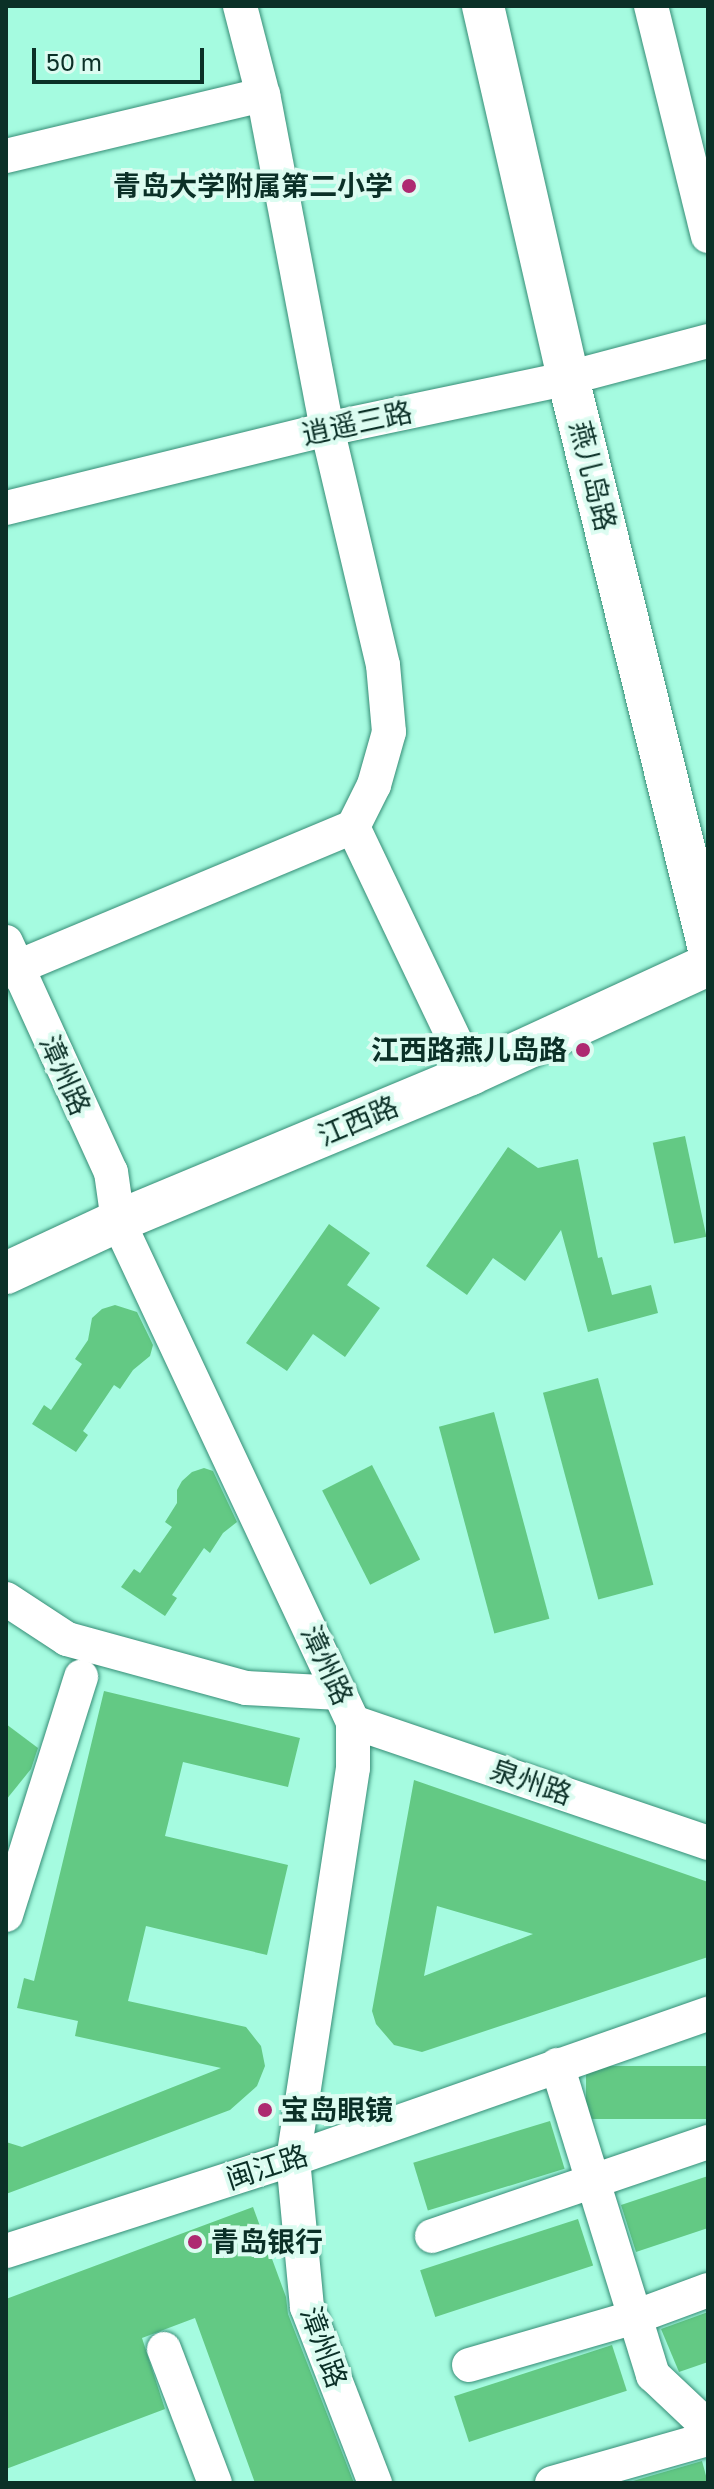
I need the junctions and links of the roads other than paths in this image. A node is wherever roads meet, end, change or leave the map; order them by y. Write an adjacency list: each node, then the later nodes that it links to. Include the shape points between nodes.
1 (240, 6): 5 (street)
2 (483, 6): 9 (main road, 燕儿岛路)
3 (507, 6): 9 (main road, 燕儿岛路)
4 (651, 6): 7 (street)
5 (263, 95): 6 (street); 10 (street)
6 (6, 156)
7 (708, 236)
8 (708, 341): 9 (street, 逍遥三路)
9 (581, 375): 10 (street, 逍遥三路); 13 (main road, 燕儿岛路); 14 (main road, 燕儿岛路)
10 (327, 429): 11 (street, 逍遥三路); 12 (street, via 383,665 389,732 374,785)
11 (6, 508)
12 (353, 827): 15 (street); 17 (street)
13 (708, 848)
14 (708, 945)
15 (10, 960): 18 (street, 漳州路, via 111,1172)
16 (708, 965): 17 (main road, 江西路)
17 (471, 1074): 18 (main road, 江西路)
18 (118, 1221): 19 (main road, 江西路); 22 (street, 漳州路)
19 (6, 1273)
20 (6, 1599): 22 (street, 泉州路, via 67,1639 246,1688)
21 (81, 1677): 24 (street)
22 (347, 1707): 23 (street, 泉州路); 28 (street, 漳州路, via 353,1768)
23 (708, 1843)
24 (6, 1915)
25 (708, 2014): 26 (street, 闽江路)
26 (557, 2065): 28 (street, 闽江路); 29 (street)
27 (708, 2142): 29 (street)
28 (293, 2159): 31 (street, 闽江路); 39 (street, 漳州路, via 307,2307)
29 (593, 2180): 30 (street); 33 (street)
30 (432, 2236)
31 (6, 2251)
32 (708, 2290): 33 (street)
33 (635, 2317): 35 (street); 36 (street, via 653,2375)
34 (164, 2349): 38 (street)
35 (469, 2365)
36 (708, 2427)
37 (708, 2439): 40 (street)
38 (215, 2483)
39 (375, 2483)
40 (552, 2483)

